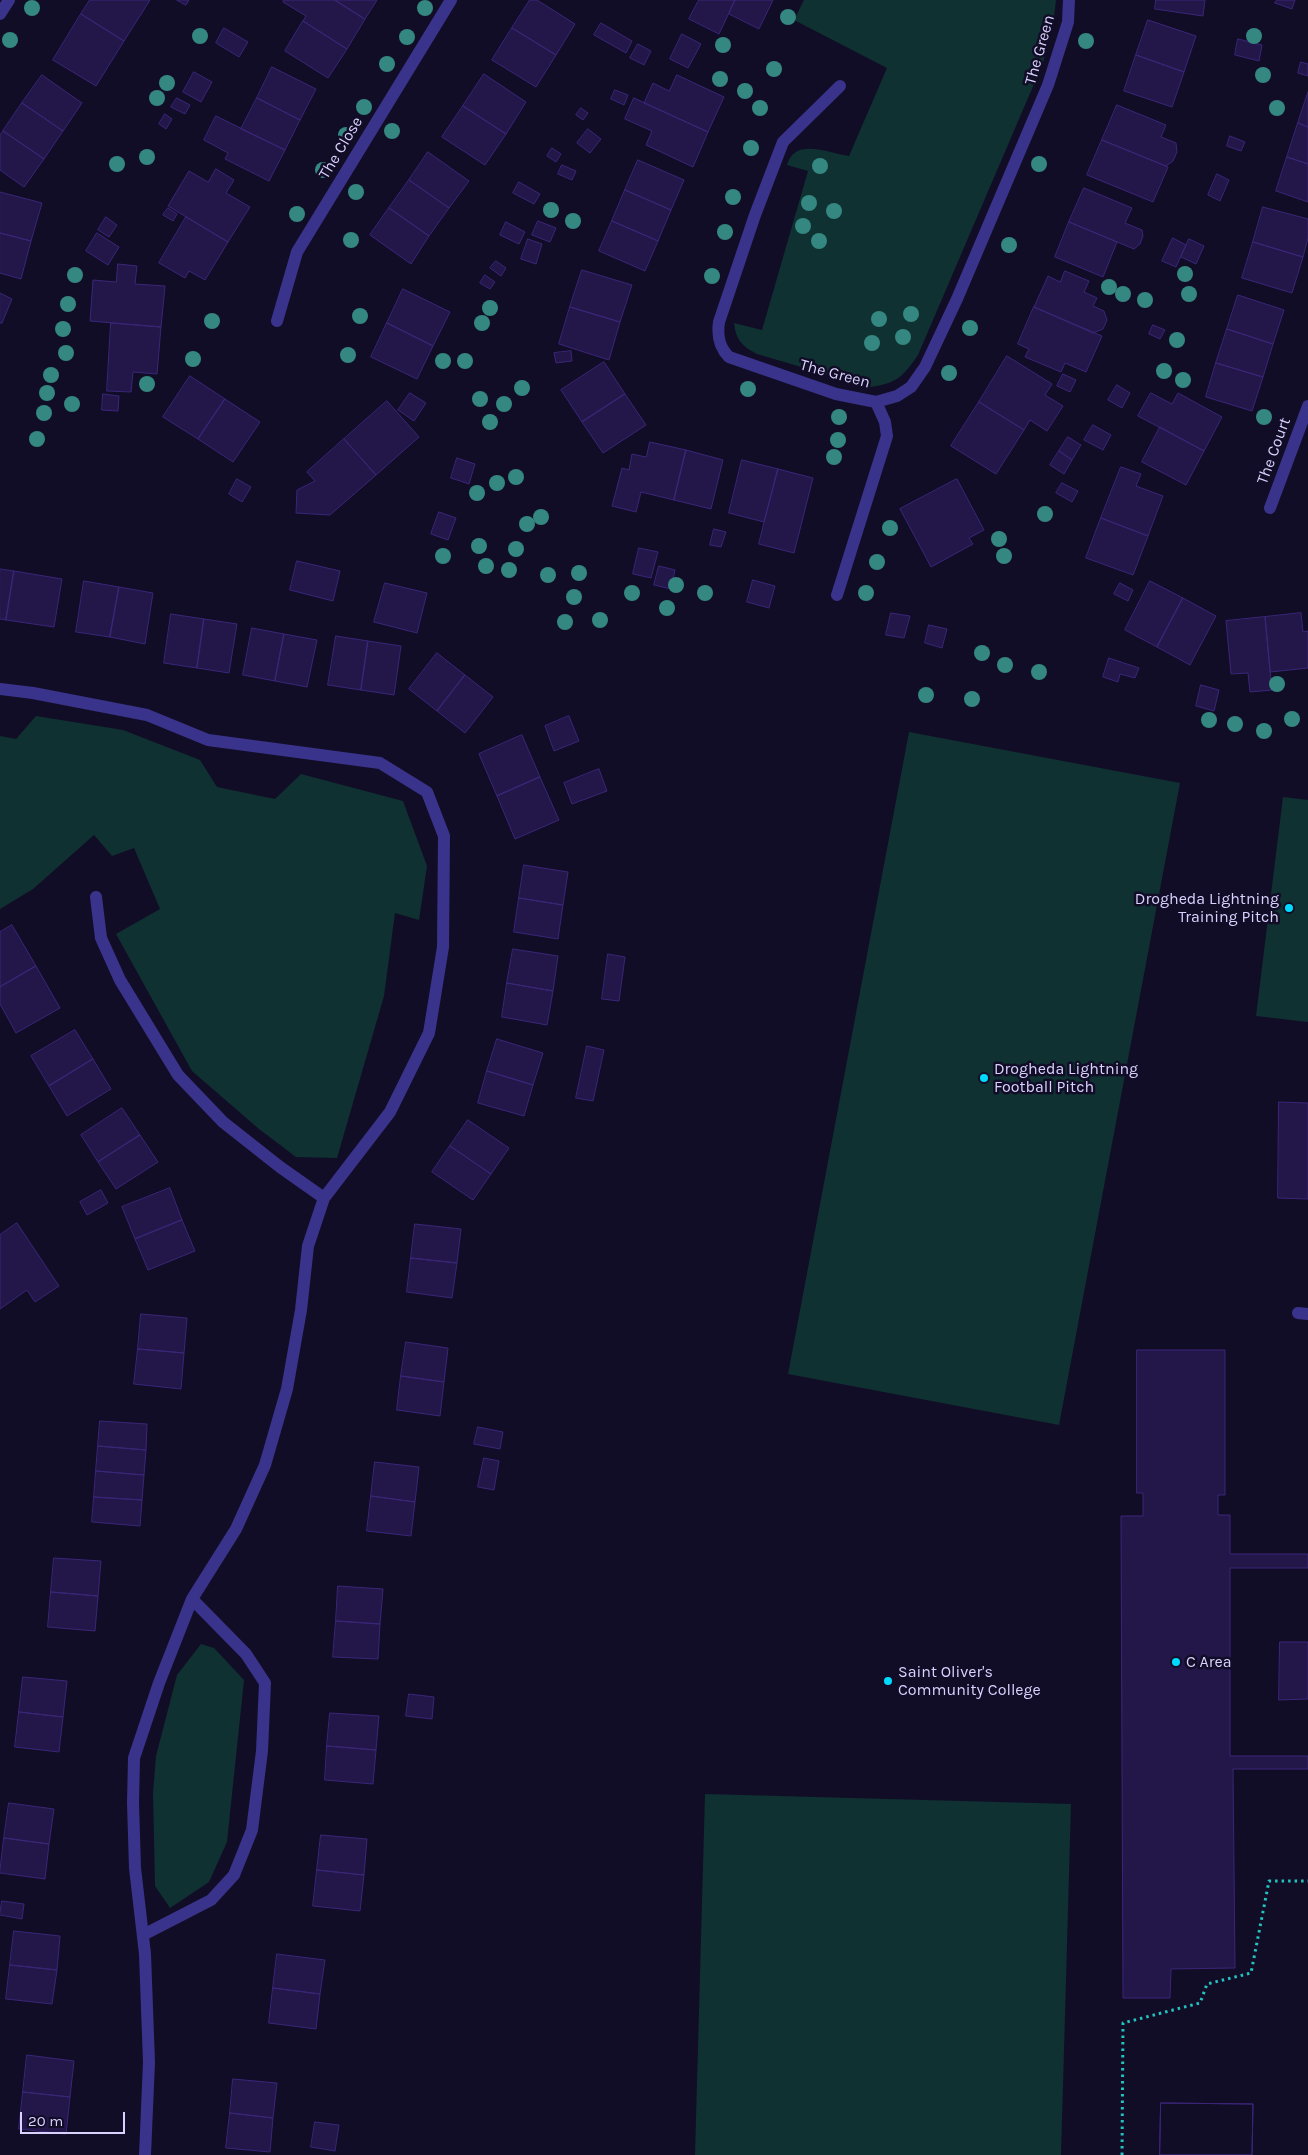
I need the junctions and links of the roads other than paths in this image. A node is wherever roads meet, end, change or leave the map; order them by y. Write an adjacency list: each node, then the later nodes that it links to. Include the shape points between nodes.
1 (10, 0): 4 (street)
2 (450, 0): 6 (street, The Close, via 297,252)
3 (1069, 0): 7 (street, The Green, via 1068,22 1048,85 925,367 911,388 898,396)
4 (0, 14)
5 (840, 86): 7 (street, The Green, via 783,142 755,214 718,333 720,344 729,357 836,394)
6 (277, 321)
7 (876, 402): 10 (street, via 886,422 887,436)
8 (1308, 406): 9 (street, The Court)
9 (1270, 508)
10 (837, 595)
11 (0, 689): 13 (street, via 147,715 208,740 380,763 427,792 444,836 443,947 429,1033 390,1112)
12 (96, 897): 13 (street, via 101,938 120,980 178,1075 223,1122)
13 (324, 1198): 14 (street, via 308,1246 287,1389 265,1465 236,1529)
14 (192, 1600): 15 (street, via 134,1758 135,1868); 15 (street, via 246,1654 265,1684 262,1751 252,1830 234,1875 210,1900)
15 (143, 1935): 16 (street, via 149,2062)
16 (145, 2155)

